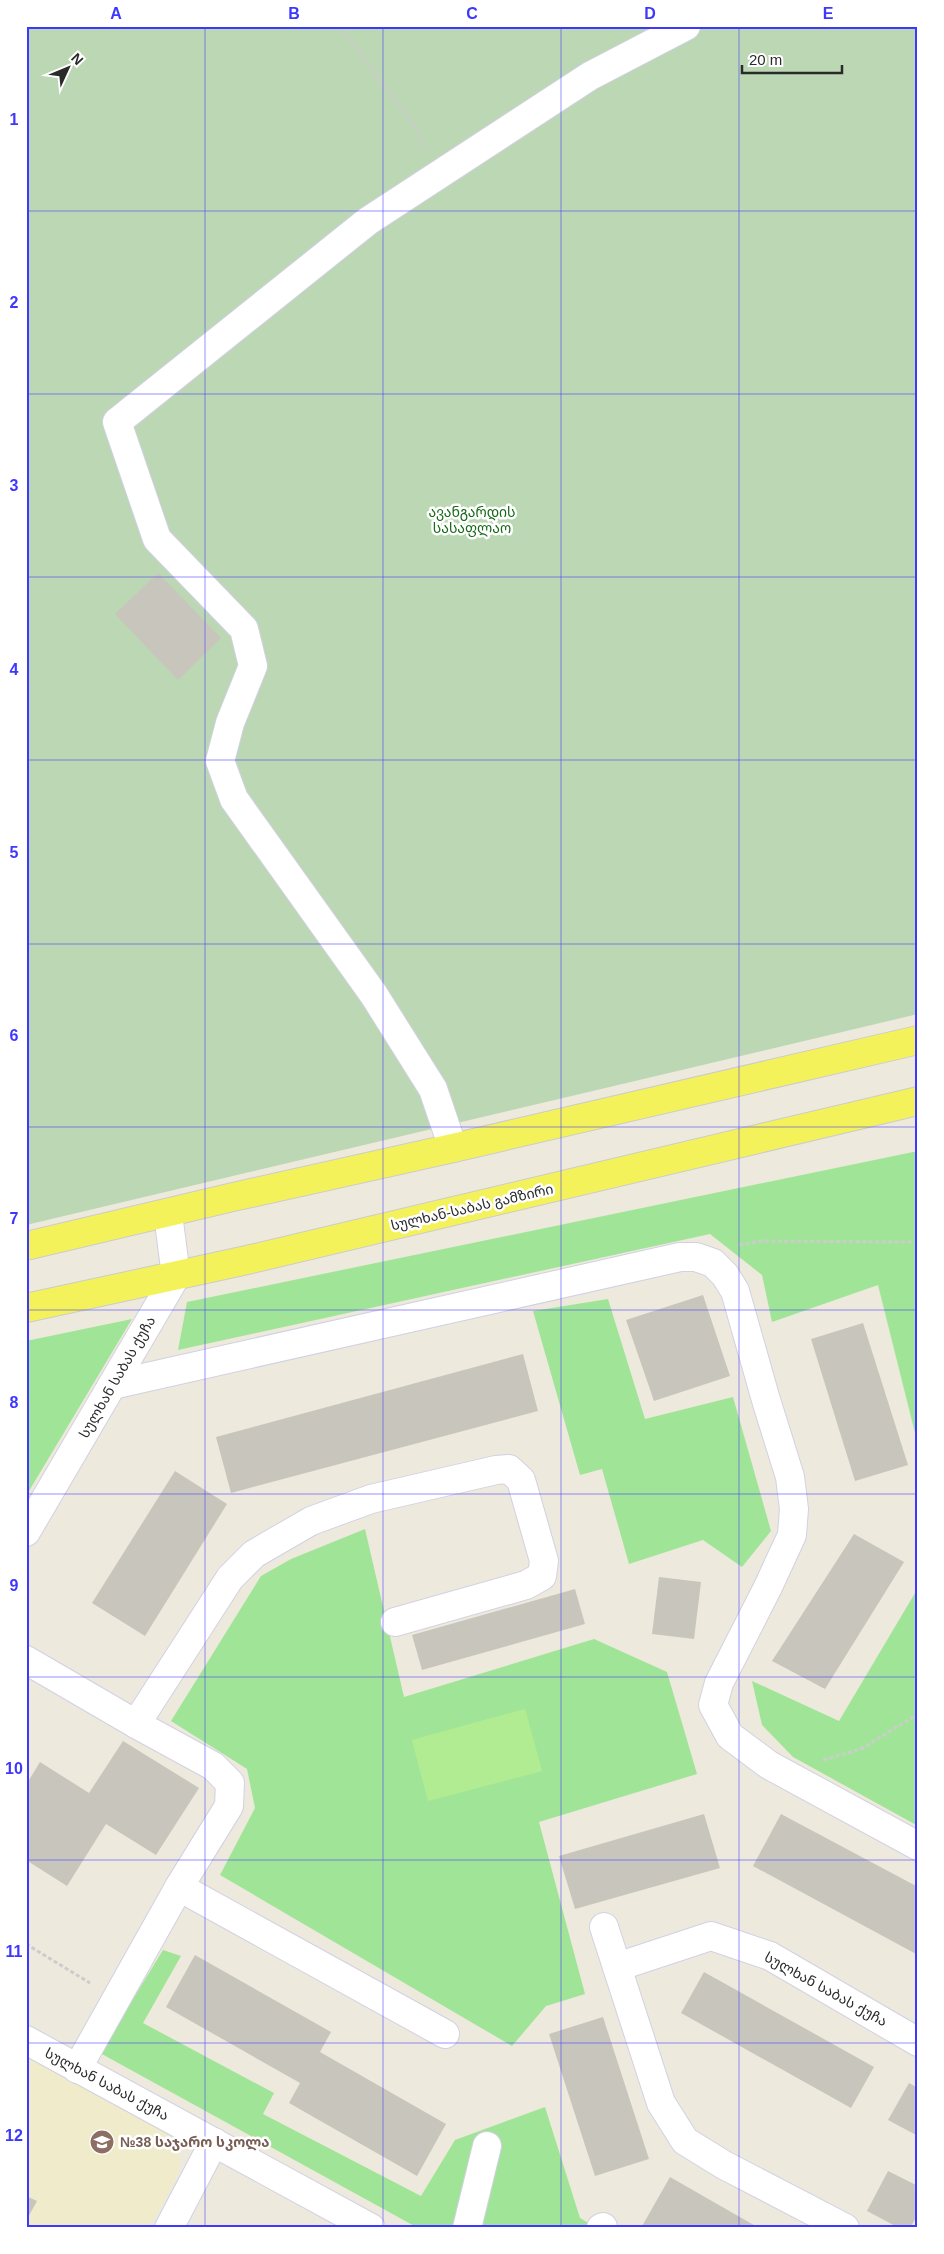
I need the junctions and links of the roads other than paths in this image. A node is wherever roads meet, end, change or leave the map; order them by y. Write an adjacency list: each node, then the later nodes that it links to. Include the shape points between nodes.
1 (686, 26): 4 (street, via 590,76 368,221 116,422 157,539 244,630 253,666 230,723 220,761 234,799 374,995 433,1089)
2 (918, 1040): 4 (main road)
3 (918, 1101): 7 (main road, სულხან-საბას გამზირი)
4 (453, 1148): 5 (main road)
5 (168, 1214): 6 (main road); 7 (street)
6 (26, 1246)
7 (176, 1276): 8 (main road, სულხან-საბას გამზირი); 9 (street, სულხან საბას ქუჩა)
8 (26, 1308)
9 (112, 1385): 10 (street, სულხან საბას ქუჩა); 14 (street, via 680,1257 696,1257 713,1263 735,1291 790,1478 794,1509 792,1534 719,1683 713,1705 730,1736 770,1765)
10 (26, 1532)
11 (395, 1622): 13 (street, via 526,1585 542,1576 544,1561 521,1480 509,1469 371,1499 311,1521 254,1554 230,1578)
12 (26, 1660): 13 (street)
13 (136, 1724): 15 (street, via 214,1766 230,1783 229,1806)
14 (918, 1846)
15 (179, 1887): 18 (street); 21 (street)
16 (604, 1927): 17 (street)
17 (617, 1967): 20 (street, სულხან საბას ქუჩა, via 711,1936 770,1956); 27 (street, via 661,2103 685,2141)
18 (445, 2034)
19 (26, 2040): 21 (street, სულხან საბას ქუჩა)
20 (918, 2042)
21 (77, 2069): 22 (street, სულხან საბას ქუჩა)
22 (214, 2142): 24 (street); 25 (street, სულხან საბას ქუჩა)
23 (486, 2146): 26 (street)
24 (169, 2228)
25 (371, 2228)
26 (467, 2228)
27 (845, 2228)

